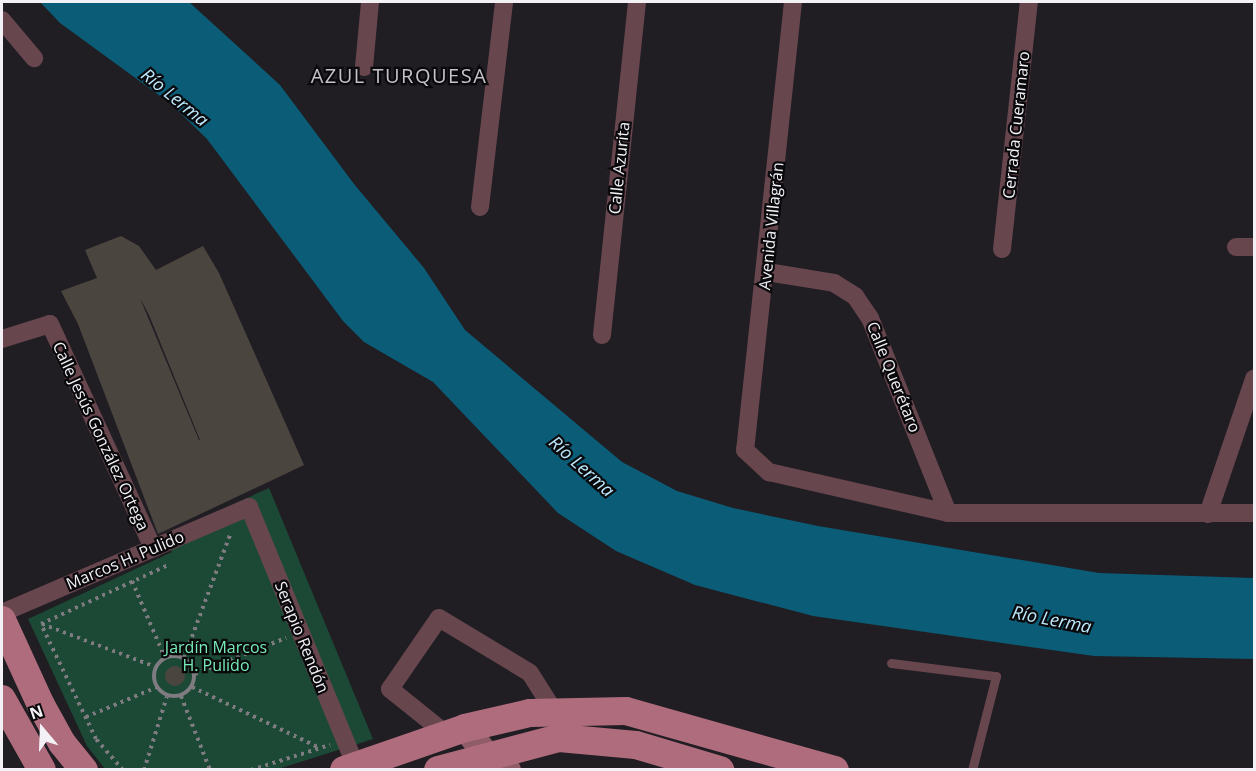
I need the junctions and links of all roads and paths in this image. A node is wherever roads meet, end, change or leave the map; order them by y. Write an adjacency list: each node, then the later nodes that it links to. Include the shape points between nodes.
1 (370, 2): 8 (street)
2 (504, 2): 9 (street)
3 (637, 2): 12 (street, Calle Azurita)
4 (794, 2): 11 (street, Avenida Villagrán)
5 (1029, 2): 10 (street, Cerrada Cueramaro)
6 (2, 20): 7 (street)
7 (34, 58)
8 (364, 67)
9 (480, 207)
10 (1002, 249)
11 (767, 272): 16 (street, Calle Querétaro, via 834,283 855,296 870,318); 16 (street, Avenida Villagrán, via 745,450 769,472)
12 (602, 335)
13 (2, 339): 20 (street, Calle Jesús González Ortega, via 50,324)
14 (1254, 379): 18 (street)
15 (244, 509): 19 (street, Marcos H. Pulido); 25 (street, Serapio Rendón); 27 (path)
16 (948, 513): 18 (street)
17 (1254, 513): 18 (street)
18 (1209, 514)
19 (176, 538): 20 (street, Marcos H. Pulido); 21 (path, via 184,557)
20 (153, 548): 22 (street, Marcos H. Pulido)
21 (132, 582): 24 (path); 26 (path)
22 (2, 613)
23 (2, 620): 44 (main road, via 41,705 62,743)
24 (41, 624): 29 (path); 36 (path)
25 (300, 632): 30 (path); 39 (street, Serapio Rendón)
26 (165, 658): 27 (path); 29 (path)
27 (184, 658): 30 (path)
28 (891, 663): 52 (lane, via 996,676)
29 (156, 667): 31 (path)
30 (195, 674): 32 (path)
31 (157, 687): 33 (path); 36 (path)
32 (192, 687): 34 (path); 40 (path)
33 (167, 696): 34 (path); 46 (path)
34 (181, 696): 47 (path)
35 (2, 699): 43 (main road)
36 (86, 717): 45 (path, via 96,739)
37 (557, 724): 38 (main road); 38 (street, via 530,672 439,618 390,689); 41 (main road); 50 (main road); 51 (main road, via 626,711)
38 (456, 731): 41 (street); 42 (main road)
39 (345, 741): 40 (path); 42 (street, Serapio Rendón)
40 (320, 748): 48 (path)
41 (497, 762): 49 (main road)
42 (350, 768)
43 (42, 770)
44 (84, 770)
45 (123, 770)
46 (144, 770)
47 (210, 770)
48 (251, 770)
49 (438, 770)
50 (720, 770)
51 (835, 770)
52 (972, 770)

